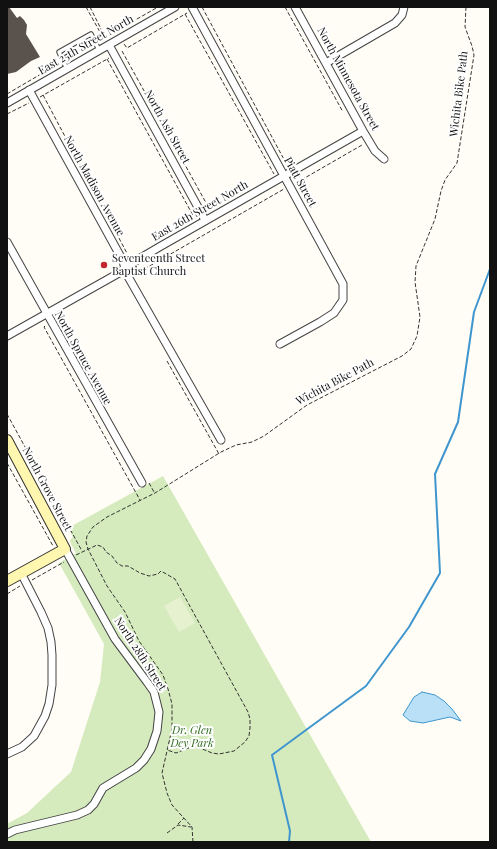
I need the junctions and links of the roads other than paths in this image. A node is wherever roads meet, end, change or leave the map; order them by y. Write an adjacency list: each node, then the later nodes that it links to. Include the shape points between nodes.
1 (175, 7): 4 (street, East 25th Street North)
2 (295, 7): 8 (street, North Minnesota Street)
3 (404, 7): 8 (street, via 402,15 395,23)
4 (165, 10): 6 (street, East 25th Street North)
5 (190, 10): 14 (street, Piatt Street)
6 (109, 45): 7 (street, East 25th Street North); 15 (street, North Ash Street)
7 (99, 50): 9 (street, East 25th Street North); 9 (lane, via 90,34 59,52)
8 (326, 63): 12 (street, North Minnesota Street)
9 (67, 69): 10 (street, East 25th Street North)
10 (29, 90): 11 (street, East 25th Street North); 17 (street, North Madison Avenue)
11 (7, 103)
12 (363, 130): 13 (street, North Minnesota Street, via 375,150); 14 (street, East 26th Street North)
13 (384, 159)
14 (284, 175): 15 (street, East 26th Street North); 20 (street, Piatt Street, via 343,284 343,300 334,313)
15 (205, 220): 17 (street, East 26th Street North)
16 (7, 242): 18 (street, North Spruce Avenue)
17 (125, 268): 18 (street, East 26th Street North); 22 (street, North Madison Avenue)
18 (46, 314): 19 (street, East 26th Street North); 23 (street, North Spruce Avenue)
19 (7, 336)
20 (280, 344)
21 (7, 440): 24 (street, North Grove Street)
22 (221, 440)
23 (142, 483)
24 (61, 551): 25 (street); 28 (street, North 28th Street, via 70,558 115,639 154,692 159,712 157,731 144,760 136,768 103,788 88,810)
25 (21, 573): 26 (street); 27 (street, via 48,628 52,655 52,685 45,716 34,736 22,747)
26 (7, 581)
27 (7, 754)
28 (7, 834)

